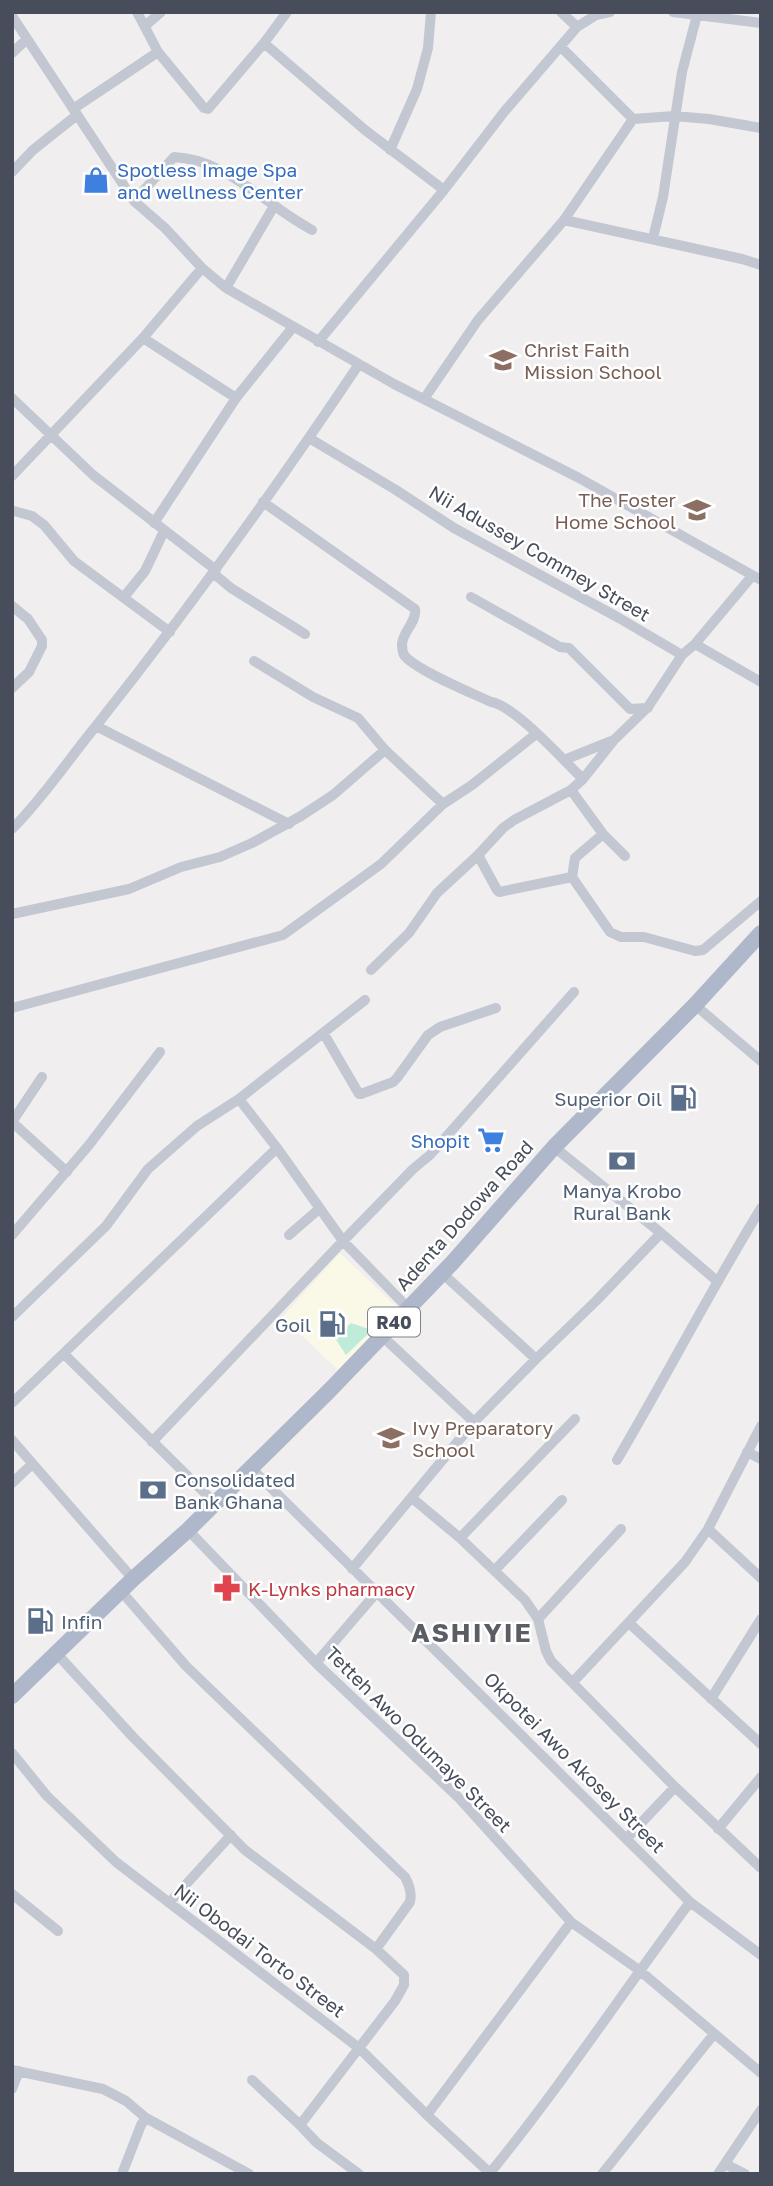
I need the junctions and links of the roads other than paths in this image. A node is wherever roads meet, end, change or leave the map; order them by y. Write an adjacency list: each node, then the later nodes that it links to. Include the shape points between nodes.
1 (137, 12): 11 (street)
2 (161, 12): 11 (street)
3 (287, 12): 14 (street)
4 (431, 12): 22 (street, via 417,89)
5 (561, 12): 12 (street)
6 (610, 12): 12 (street)
7 (673, 12): 8 (street)
8 (697, 15): 10 (street); 19 (street)
9 (12, 16): 13 (street)
10 (761, 23)
11 (145, 26): 17 (street)
12 (577, 27): 15 (street)
13 (27, 39): 16 (street); 18 (street)
14 (264, 43): 17 (street, via 208,109); 22 (street)
15 (561, 47): 20 (street); 24 (street)
16 (12, 52)
17 (158, 52): 18 (street)
18 (75, 112): 23 (street); 25 (street)
19 (674, 116): 20 (street); 21 (street); 29 (street)
20 (632, 119): 27 (street)
21 (761, 128)
22 (390, 150): 24 (street)
23 (12, 172)
24 (444, 190): 35 (street)
25 (134, 201): 26 (street, via 174,157 205,162 230,174); 31 (street)
26 (274, 206): 28 (street); 32 (street)
27 (564, 220): 29 (street); 39 (street, via 478,320)
28 (312, 230)
29 (653, 238): 30 (street)
30 (761, 265)
31 (202, 268): 32 (street); 34 (street)
32 (226, 288): 33 (street)
33 (293, 327): 35 (street); 38 (street)
34 (143, 338): 38 (street); 40 (street)
35 (318, 342): 36 (street)
36 (359, 364): 39 (street); 41 (street)
37 (12, 398): 40 (street)
38 (236, 398): 45 (street)
39 (424, 399): 48 (street, via 579,478)
40 (51, 437): 42 (street); 45 (street)
41 (309, 438): 43 (street); 55 (street, Nii Adussey Commey Street, via 465,535)
42 (12, 476)
43 (263, 502): 47 (street); 61 (street, via 415,609 402,645 406,656 434,675 500,703)
44 (13, 511): 49 (street, via 44,525 74,561)
45 (154, 523): 46 (street)
46 (164, 531): 47 (street); 49 (street, via 145,571)
47 (214, 571): 52 (street); 53 (street, via 231,588)
48 (756, 578): 54 (street)
49 (124, 597): 52 (street)
50 (471, 597): 59 (street, via 569,648 630,709)
51 (12, 606): 58 (street, via 43,640 29,672)
52 (170, 632): 60 (street)
53 (305, 634)
54 (695, 644): 55 (street); 57 (street)
55 (682, 654): 59 (street)
56 (254, 661): 63 (street, via 355,716)
57 (761, 682)
58 (12, 688)
59 (649, 708): 62 (street)
60 (96, 726): 68 (street); 69 (street)
61 (536, 734): 64 (street); 67 (street)
62 (614, 740): 64 (street); 65 (street)
63 (385, 750): 67 (street); 68 (street)
64 (564, 760): 65 (street)
65 (583, 779): 66 (street)
66 (571, 790): 70 (street); 71 (street, via 514,820)
67 (443, 803): 81 (street, via 382,864 283,934)
68 (289, 824): 75 (street, via 220,857 181,867 129,889)
69 (12, 829)
70 (603, 834): 72 (street); 73 (street, via 575,858)
71 (478, 855): 73 (street, via 499,892); 77 (street, via 437,893 409,933)
72 (625, 856)
73 (572, 877): 74 (street, via 615,936 644,937 695,951 703,950)
74 (761, 901)
75 (12, 914)
76 (761, 933): 80 (main road, Adenta Dodowa Road / R40)
77 (371, 970)
78 (575, 992): 97 (street, via 430,1155)
79 (365, 1000): 83 (street)
80 (695, 1004): 85 (street); 89 (main road, Adenta Dodowa Road / R40)
81 (12, 1008)
82 (496, 1008): 83 (street, via 440,1027 428,1035 393,1082 361,1094)
83 (324, 1034): 87 (street)
84 (160, 1052): 91 (street)
85 (761, 1061)
86 (43, 1077): 88 (street)
87 (239, 1098): 90 (street); 101 (street, via 197,1126 148,1169 106,1226)
88 (12, 1122): 91 (street)
89 (554, 1147): 94 (street); 98 (main road, Adenta Dodowa Road / R40)
90 (277, 1148): 93 (street); 103 (street)
91 (66, 1172): 95 (street)
92 (761, 1208): 99 (street)
93 (319, 1209): 96 (street); 97 (street)
94 (662, 1233): 99 (street); 104 (street)
95 (12, 1235)
96 (289, 1235)
97 (343, 1241): 100 (street); 110 (street)
98 (442, 1273): 100 (main road, Adenta Dodowa Road / R40); 104 (street)
99 (717, 1281): 113 (street)
100 (408, 1308): 102 (main road, Adenta Dodowa Road / R40)
101 (12, 1317)
102 (381, 1335): 107 (street); 115 (main road, Adenta Dodowa Road / R40)
103 (64, 1354): 105 (street); 110 (street)
104 (536, 1359): 107 (street)
105 (12, 1404)
106 (575, 1419): 123 (street)
107 (474, 1422): 117 (street)
108 (761, 1426): 111 (street)
109 (12, 1440): 114 (street)
110 (152, 1443): 119 (street)
111 (747, 1452): 112 (street); 121 (street)
112 (761, 1459)
113 (617, 1460)
114 (33, 1464): 116 (street); 127 (street)
115 (251, 1468): 119 (main road, Adenta Dodowa Road / R40); 124 (street, Okpotei Awo Akosey Street)
116 (12, 1483)
117 (412, 1498): 123 (street); 124 (street)
118 (562, 1500): 125 (street)
119 (215, 1503): 122 (main road, Adenta Dodowa Road / R40)
120 (621, 1529): 130 (street)
121 (708, 1529): 126 (street); 132 (street, via 685,1562)
122 (188, 1530): 127 (main road, Adenta Dodowa Road / R40); 134 (street, Tetteh Awo Odumaye Street)
123 (460, 1538): 125 (street)
124 (352, 1569): 129 (street, Okpotei Awo Akosey Street)
125 (495, 1570): 130 (street)
126 (761, 1578)
127 (133, 1579): 128 (main road, Adenta Dodowa Road / R40)
128 (121, 1591): 133 (main road, Adenta Dodowa Road / R40); 151 (street, via 186,1666 405,1877 410,1902)
129 (377, 1592): 134 (street); 144 (street, Okpotei Awo Akosey Street)
130 (538, 1619): 135 (street, via 551,1661)
131 (760, 1622): 137 (street)
132 (629, 1623): 135 (street); 137 (street)
133 (57, 1654): 136 (main road, Adenta Dodowa Road / R40); 143 (street)
134 (316, 1663): 149 (street, Tetteh Awo Odumaye Street, via 458,1797)
135 (573, 1682): 141 (street)
136 (12, 1696)
137 (711, 1699): 138 (street)
138 (761, 1744)
139 (12, 1753): 148 (street, Nii Obodai Torto Street, via 116,1862)
140 (761, 1777): 142 (street)
141 (675, 1787): 142 (street); 144 (street)
142 (718, 1829): 145 (street)
143 (230, 1835): 148 (street); 151 (street)
144 (626, 1839): 147 (street, Okpotei Awo Akosey Street)
145 (761, 1868)
146 (12, 1894): 150 (street)
147 (690, 1902): 152 (street, Okpotei Awo Akosey Street); 153 (street)
148 (169, 1903): 155 (street, Nii Obodai Torto Street)
149 (571, 1922): 153 (street, Tetteh Awo Odumaye Street); 161 (street)
150 (58, 1931)
151 (376, 1949): 155 (street, via 404,1975 404,1985)
152 (761, 1955)
153 (639, 1970): 154 (street, Tetteh Awo Odumaye Street); 165 (street)
154 (714, 2034): 157 (street, Tetteh Awo Odumaye Street); 169 (street)
155 (359, 2048): 161 (street, Nii Obodai Torto Street); 163 (street)
156 (15, 2070): 159 (street); 162 (street, via 103,2089)
157 (761, 2073)
158 (252, 2080): 163 (street)
159 (12, 2089)
160 (761, 2110): 164 (street)
161 (427, 2115): 165 (street, Nii Obodai Torto Street)
162 (146, 2118): 166 (street); 167 (street)
163 (300, 2125): 168 (street)
164 (725, 2164): 170 (street); 171 (street)
165 (491, 2173)
166 (122, 2174)
167 (249, 2174)
168 (359, 2174)
169 (603, 2174)
170 (718, 2174)
171 (745, 2174)

